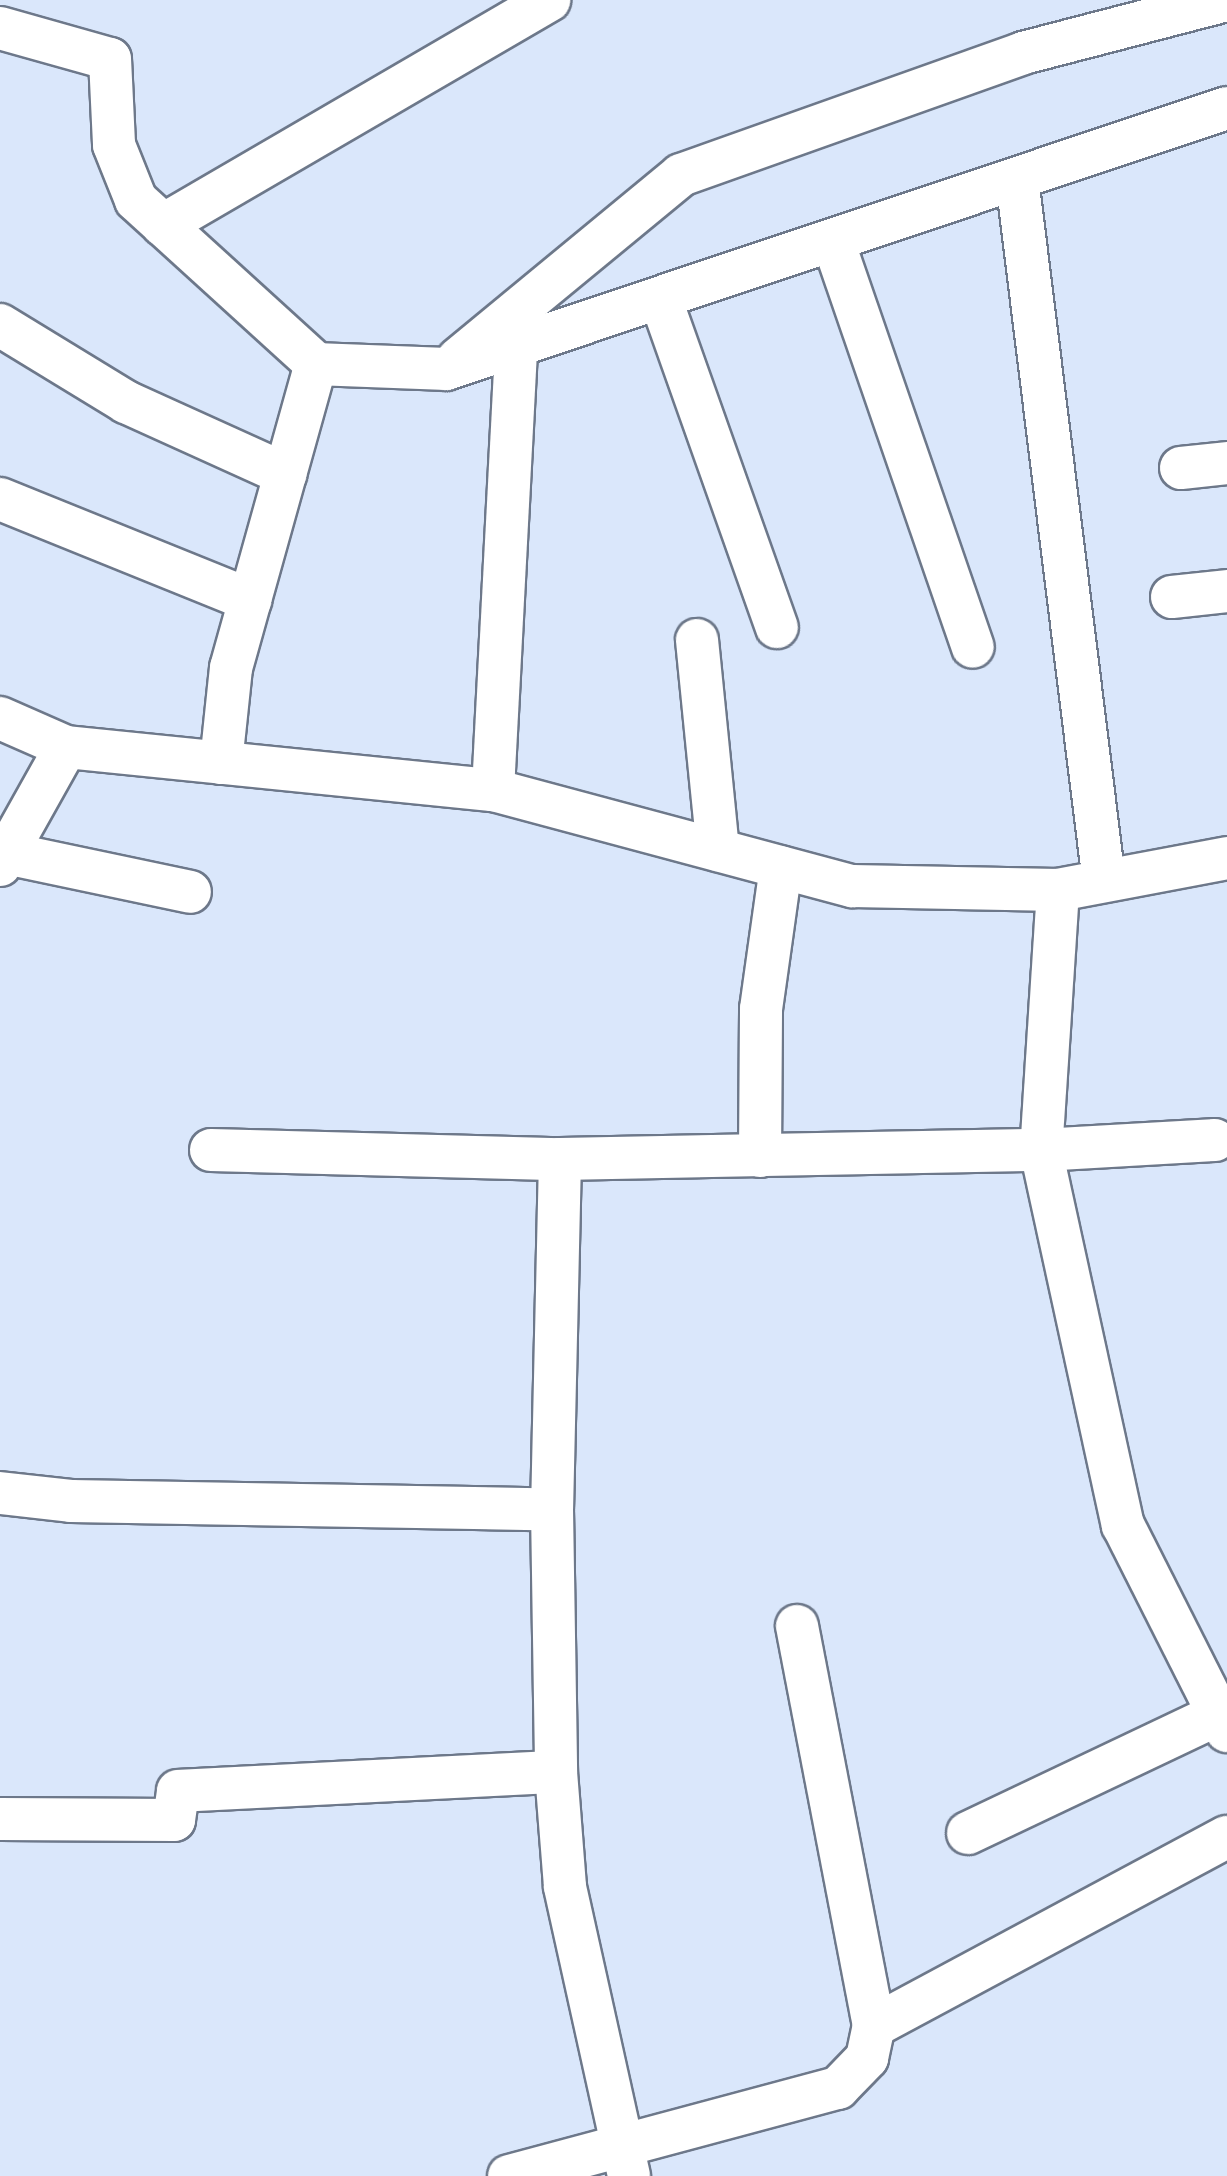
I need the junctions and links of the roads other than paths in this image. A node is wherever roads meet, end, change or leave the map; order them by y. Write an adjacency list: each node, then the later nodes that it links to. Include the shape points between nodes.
1 (549, 0): 6 (street)
2 (1227, 0): 12 (street, via 1023,53 681,175)
3 (0, 28): 6 (street, via 110,60 114,146 136,200)
4 (1227, 108): 5 (street)
5 (1017, 179): 7 (street); 31 (street)
6 (163, 224): 11 (street)
7 (833, 242): 8 (street); 22 (street)
8 (662, 300): 10 (street); 20 (street)
9 (0, 326): 15 (street, via 126,402)
10 (516, 349): 12 (street); 26 (street)
11 (316, 364): 12 (street); 15 (street)
12 (446, 369)
13 (1227, 464): 14 (street)
14 (1181, 468)
15 (285, 474): 19 (street)
16 (0, 499): 19 (street)
17 (1227, 591): 18 (street)
18 (1172, 597)
19 (250, 600): 25 (street, via 231,668)
20 (777, 627)
21 (697, 640): 27 (street)
22 (973, 647)
23 (0, 718): 24 (street)
24 (66, 747): 25 (street); 28 (street)
25 (221, 763): 26 (street)
26 (494, 790): 27 (street)
27 (718, 850): 30 (street)
28 (1, 858): 33 (street)
29 (1227, 858): 31 (street)
30 (781, 867): 32 (street, via 852,886); 37 (street, via 761,1008)
31 (1104, 881): 32 (street)
32 (1058, 890): 36 (street)
33 (190, 892)
34 (1215, 1140): 36 (street)
35 (210, 1150): 38 (street)
36 (1040, 1150): 37 (street); 42 (street, via 1123,1525)
37 (760, 1156): 38 (street)
38 (560, 1160): 40 (street)
39 (0, 1493): 40 (street, via 71,1502)
40 (552, 1509): 43 (street)
41 (797, 1626): 47 (street)
42 (1223, 1722): 45 (street)
43 (556, 1772): 44 (street, via 178,1792 174,1820); 48 (street, via 565,1887)
44 (0, 1818)
45 (968, 1833)
46 (1227, 1837): 47 (street)
47 (874, 2026): 48 (street, via 867,2058 838,2088)
48 (625, 2161): 49 (street)
49 (509, 2176)

